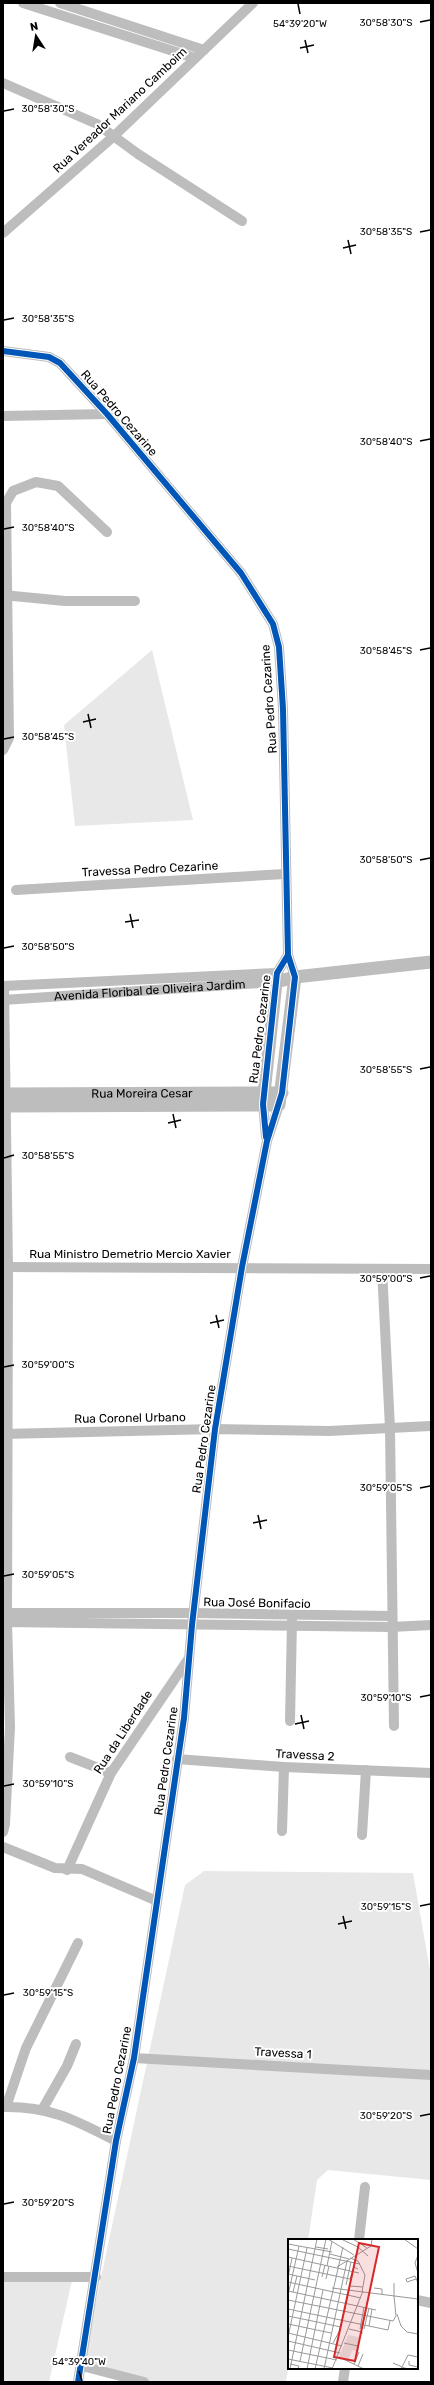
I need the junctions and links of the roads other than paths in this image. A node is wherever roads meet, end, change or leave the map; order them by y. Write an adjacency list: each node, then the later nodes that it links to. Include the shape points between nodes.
1 (23, 3): 5 (street)
2 (60, 3): 4 (street)
3 (253, 3): 4 (street, Rua Vereador Mariano Camboim)
4 (204, 50): 5 (street, Rua Vereador Mariano Camboim)
5 (195, 58): 7 (street, Rua Vereador Mariano Camboim)
6 (3, 83): 7 (street, via 97,124)
7 (114, 136): 8 (street); 9 (street, Rua Vereador Mariano Camboim)
8 (242, 221)
9 (3, 233)
10 (3, 351): 11 (street, Rua Pedro Cezarine, via 49,357 60,363)
11 (107, 414): 12 (street); 17 (street, Rua Pedro Cezarine, via 241,573 273,624 279,647 283,709)
12 (3, 416)
13 (107, 532): 14 (street, via 58,486 36,482 13,491 6,503)
14 (4, 595): 15 (street, via 65,601); 16 (street, via 8,738)
15 (135, 601)
16 (3, 750)
17 (285, 874): 18 (street, Travessa Pedro Cezarine); 19 (street, Rua Pedro Cezarine)
18 (16, 890)
19 (288, 955): 21 (street); 22 (street, Rua Pedro Cezarine)
20 (431, 962): 21 (street, Avenida Floribal de Oliveira Jardim)
21 (295, 977): 22 (street, Avenida Floribal de Oliveira Jardim); 26 (street, Rua Pedro Cezarine)
22 (277, 978): 23 (street, Avenida Floribal de Oliveira Jardim); 24 (street, Avenida Floribal de Oliveira Jardim); 25 (street, Rua Pedro Cezarine)
23 (3, 986): 24 (street)
24 (4, 1000): 29 (street)
25 (270, 1039): 26 (street); 27 (street, Rua Pedro Cezarine)
26 (288, 1040): 28 (street, Rua Pedro Cezarine)
27 (263, 1099): 28 (street, Rua Moreira Cesar); 29 (street, Rua Moreira Cesar); 30 (street, Rua Pedro Cezarine)
28 (280, 1099): 30 (street, Rua Pedro Cezarine)
29 (5, 1100): 31 (street)
30 (267, 1141): 32 (street, Rua Pedro Cezarine)
31 (5, 1267): 32 (street, Rua Ministro Demetrio Mercio Xavier); 38 (street)
32 (242, 1267): 33 (street, Rua Ministro Demetrio Mercio Xavier); 37 (street, Rua Pedro Cezarine)
33 (382, 1269): 34 (street, Rua Ministro Demetrio Mercio Xavier); 36 (street)
34 (431, 1269)
35 (431, 1426): 36 (street, Rua Coronel Urbano)
36 (390, 1428): 37 (street, Rua Coronel Urbano, via 329,1431); 42 (street)
37 (214, 1429): 38 (street, Rua Coronel Urbano); 39 (street, Rua Pedro Cezarine)
38 (5, 1434): 43 (street)
39 (193, 1613): 40 (street, Rua José Bonifacio); 43 (street, Rua José Bonifacio); 44 (street, Rua Pedro Cezarine)
40 (292, 1614): 41 (street, Rua José Bonifacio); 46 (street)
41 (330, 1615): 42 (street, Rua José Bonifacio); 47 (street)
42 (391, 1616): 48 (street)
43 (5, 1617): 44 (street, Rua José Bonifacio); 55 (street, via 10,1727)
44 (192, 1625): 46 (street, Rua José Bonifacio); 49 (street, Rua Pedro Cezarine)
45 (431, 1625): 48 (street, Rua José Bonifacio)
46 (291, 1626): 47 (street, Rua José Bonifacio); 50 (street)
47 (330, 1626): 48 (street, Rua José Bonifacio)
48 (391, 1627): 51 (street)
49 (189, 1658): 53 (street, Rua Pedro Cezarine, via 184,1718); 57 (street, Rua da Liberdade)
50 (290, 1721)
51 (394, 1726)
52 (70, 1757): 57 (street)
53 (177, 1759): 54 (street, Travessa 2); 64 (street, Rua Pedro Cezarine)
54 (284, 1767): 56 (street, Travessa 2); 59 (street)
55 (5, 1770): 60 (street)
56 (366, 1770): 58 (street, Travessa 2); 61 (street)
57 (111, 1773): 63 (street, Rua da Liberdade)
58 (431, 1773)
59 (282, 1831)
60 (3, 1832)
61 (362, 1835)
62 (3, 1847): 63 (street, via 54,1868)
63 (67, 1870): 64 (street, via 82,1869)
64 (158, 1900): 67 (street, Rua Pedro Cezarine)
65 (78, 1943): 69 (street, via 26,2048)
66 (76, 2044): 70 (street, via 67,2066)
67 (134, 2058): 68 (street, Travessa 1); 71 (street, Rua Pedro Cezarine)
68 (431, 2075)
69 (5, 2107): 70 (street)
70 (42, 2110): 71 (street, via 73,2119)
71 (116, 2141): 75 (street, Rua Pedro Cezarine)
72 (365, 2187): 73 (street)
73 (359, 2239)
74 (3, 2277): 75 (street)
75 (96, 2277): 78 (street, Rua Pedro Cezarine)
76 (418, 2300): 77 (street)
77 (431, 2303)
78 (82, 2366): 80 (street, Rua Pedro Cezarine); 81 (street)
79 (345, 2369): 82 (street)
80 (78, 2382)
81 (144, 2382)
82 (343, 2382)

